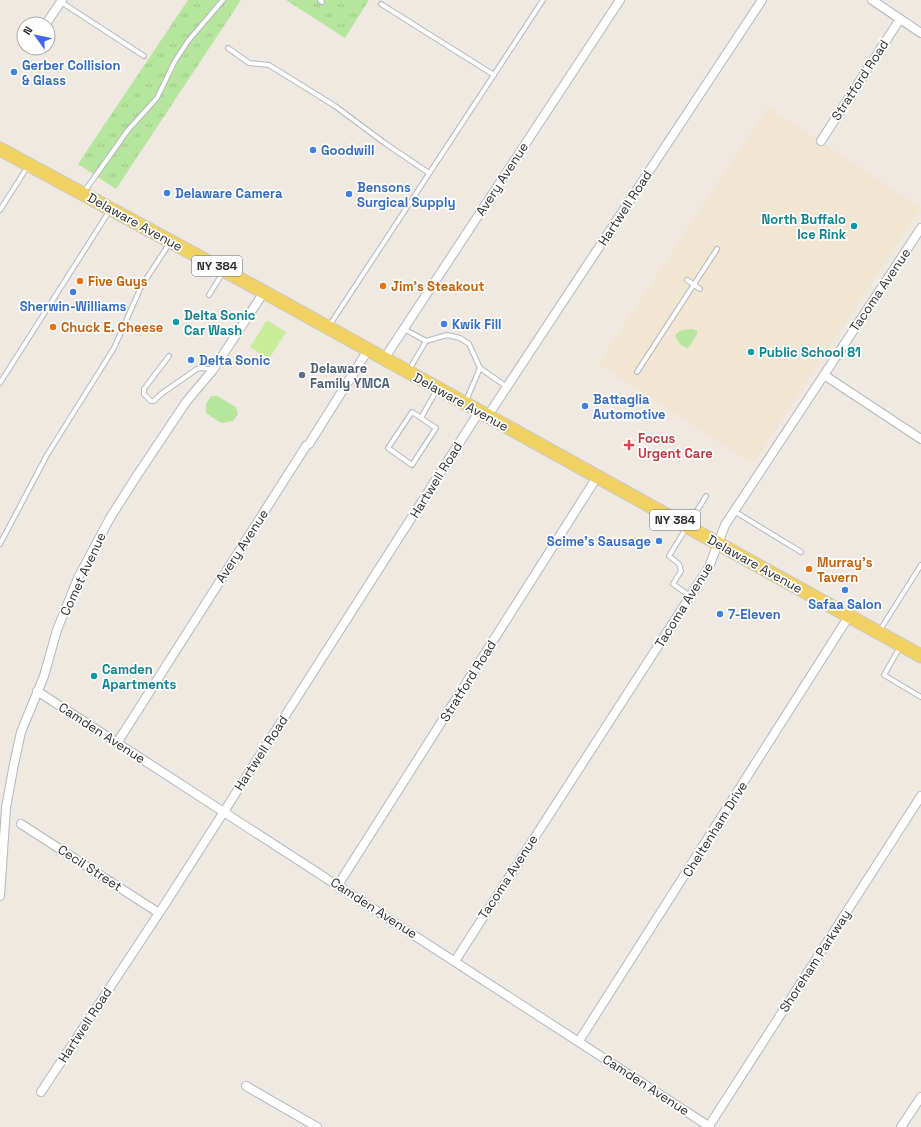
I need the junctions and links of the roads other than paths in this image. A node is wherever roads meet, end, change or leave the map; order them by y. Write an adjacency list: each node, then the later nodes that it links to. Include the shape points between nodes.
1 (223, 0): 18 (lane, via 188,41 174,61 157,98 128,130)
2 (543, 0): 13 (lane)
3 (620, 0): 31 (street, Avery Avenue)
4 (762, 0): 42 (street, Hartwell Road)
5 (872, 0): 9 (street)
6 (62, 1): 8 (street); 12 (lane)
7 (381, 4): 13 (lane)
8 (52, 16)
9 (900, 19): 10 (street); 14 (street, Stratford Road)
10 (921, 33)
11 (228, 48): 17 (lane, via 249,64 269,65 335,106)
12 (144, 56)
13 (494, 75): 17 (lane)
14 (821, 141)
15 (0, 149): 16 (main road, Delaware Avenue / NY 384)
16 (29, 164): 18 (main road, Delaware Avenue / NY 384); 20 (lane)
17 (430, 173): 30 (lane)
18 (83, 193): 19 (main road, Delaware Avenue / NY 384)
19 (111, 208): 22 (main road, Delaware Avenue / NY 384); 41 (lane)
20 (0, 210)
21 (920, 233): 40 (street, Tacoma Avenue)
22 (171, 241): 24 (main road, Delaware Avenue / NY 384); 52 (lane, via 141,288 114,348 47,455)
23 (717, 249): 26 (lane)
24 (224, 270): 28 (main road, Delaware Avenue / NY 384); 29 (lane)
25 (686, 280): 26 (lane)
26 (693, 285): 27 (lane); 39 (lane)
27 (700, 290)
28 (264, 292): 30 (main road, Delaware Avenue / NY 384); 37 (street, Comet Avenue)
29 (209, 294)
30 (328, 328): 33 (main road, Delaware Avenue / NY 384)
31 (404, 328): 32 (lane); 35 (street, Avery Avenue)
32 (426, 341): 36 (lane, via 447,335 460,338 468,344); 38 (lane)
33 (368, 350): 35 (main road, Delaware Avenue / NY 384); 63 (street, Avery Avenue)
34 (169, 356): 37 (lane, via 144,389 144,394 151,401 197,369)
35 (384, 359): 38 (main road, Delaware Avenue / NY 384)
36 (480, 368): 42 (lane); 44 (lane)
37 (213, 370): 61 (street, Comet Avenue, via 182,408 136,476 92,550 67,605)
38 (408, 372): 43 (main road, Delaware Avenue / NY 384)
39 (637, 372)
40 (824, 375): 47 (street); 50 (street, Tacoma Avenue)
41 (0, 383)
42 (507, 387): 45 (street, Hartwell Road)
43 (438, 388): 44 (main road, Delaware Avenue / NY 384); 46 (lane)
44 (464, 403): 45 (main road, Delaware Avenue / NY 384)
45 (483, 415): 48 (main road, Delaware Avenue / NY 384); 65 (street, Hartwell Road)
46 (422, 418): 46 (lane, via 412,412 388,448 412,465 436,428)
47 (921, 439)
48 (598, 477): 51 (main road, Delaware Avenue / NY 384); 67 (street, Stratford Road)
49 (706, 496): 51 (lane)
50 (734, 511): 53 (street, Tacoma Avenue); 54 (lane)
51 (686, 526): 53 (main road, Delaware Avenue / NY 384); 56 (lane, via 669,556 679,564 681,571 673,584)
52 (0, 544)
53 (718, 544): 56 (street, Tacoma Avenue, via 709,567); 57 (main road, Delaware Avenue / NY 384)
54 (801, 552)
55 (921, 565): 58 (lane)
56 (691, 596): 70 (street, Tacoma Avenue)
57 (849, 616): 58 (main road, Delaware Avenue / NY 384); 71 (street, Cheltenham Drive)
58 (879, 632): 59 (main road, Delaware Avenue / NY 384)
59 (901, 645): 60 (main road, Delaware Avenue / NY 384); 62 (lane, via 884,675)
60 (921, 656)
61 (37, 691): 63 (street, Camden Avenue); 68 (street, Comet Avenue, via 21,732 13,770 6,815)
62 (921, 696)
63 (117, 743): 65 (street, Camden Avenue)
64 (921, 796): 76 (street, Shoreham Parkway)
65 (223, 812): 67 (street, Camden Avenue); 69 (street, Hartwell Road)
66 (21, 824): 69 (street, Cecil Street)
67 (338, 885): 70 (street, Camden Avenue)
68 (0, 896)
69 (159, 913): 73 (street, Hartwell Road)
70 (455, 960): 71 (street, Camden Avenue)
71 (579, 1041): 76 (street, Camden Avenue)
72 (246, 1086): 75 (street)
73 (41, 1092)
74 (921, 1097): 77 (street)
75 (317, 1127)
76 (709, 1127)
77 (902, 1127)

